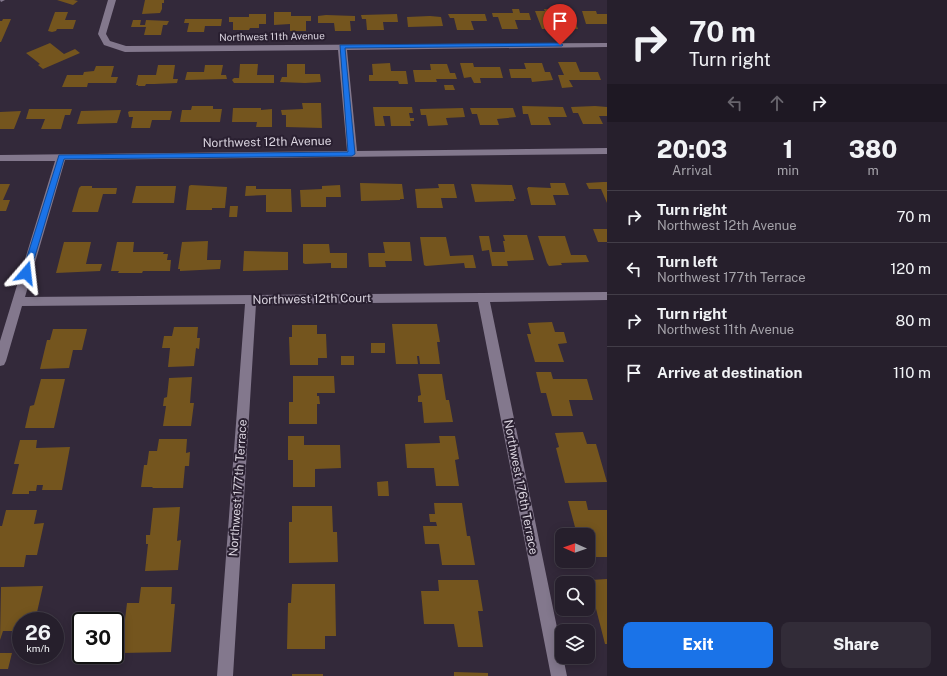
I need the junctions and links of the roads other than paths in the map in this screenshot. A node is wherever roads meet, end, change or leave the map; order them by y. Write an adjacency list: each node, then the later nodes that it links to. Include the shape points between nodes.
1 (112, 0): 3 (street, Northwest 11th Avenue, via 102,34 107,43 125,49)
2 (607, 45): 3 (street, Northwest 11th Avenue)
3 (342, 46): 5 (street)
4 (607, 151): 5 (street, Northwest 12th Avenue)
5 (352, 154): 6 (street, Northwest 12th Avenue)
6 (61, 157): 7 (street, Northwest 12th Avenue); 11 (street)
7 (0, 158)
8 (607, 296): 9 (street, Northwest 12th Court)
9 (484, 297): 10 (street, Northwest 12th Court); 14 (street, Northwest 176th Terrace)
10 (251, 299): 11 (street, Northwest 12th Court); 13 (street, Northwest 177th Terrace)
11 (17, 302): 12 (street)
12 (0, 361)
13 (225, 676)
14 (559, 676)

